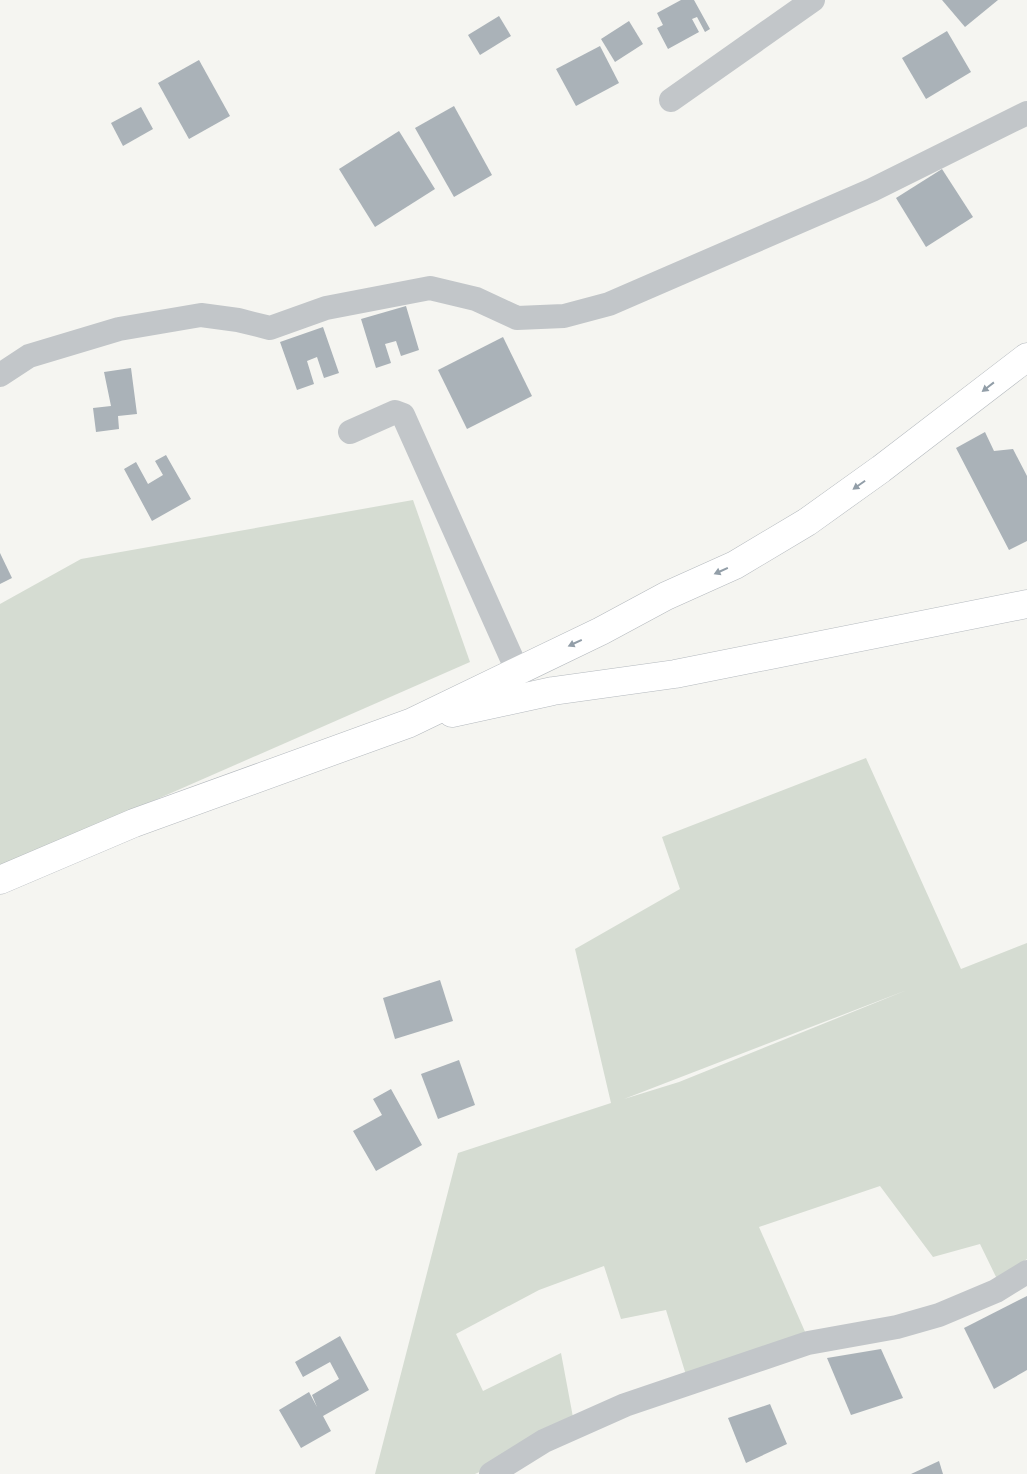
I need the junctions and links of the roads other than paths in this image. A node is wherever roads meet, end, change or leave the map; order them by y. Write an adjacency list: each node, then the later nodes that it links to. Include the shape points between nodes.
1 (813, 0): 2 (street)
2 (671, 100)
3 (1027, 113): 5 (street, via 872,190 609,304 564,316 517,318 476,299 430,288 326,308 270,328 202,315 119,328 28,356)
4 (1027, 357): 8 (street, one-way to 8, via 807,522 735,565)
5 (0, 375)
6 (350, 432): 8 (street, via 395,412 403,415)
7 (1027, 604): 9 (street, via 675,674 553,691)
8 (517, 670): 9 (street)
9 (410, 723): 10 (street, via 134,823)
10 (0, 880)
11 (1027, 1272): 12 (street, via 996,1291 939,1315 808,1343 625,1405 544,1441)
12 (491, 1474)

